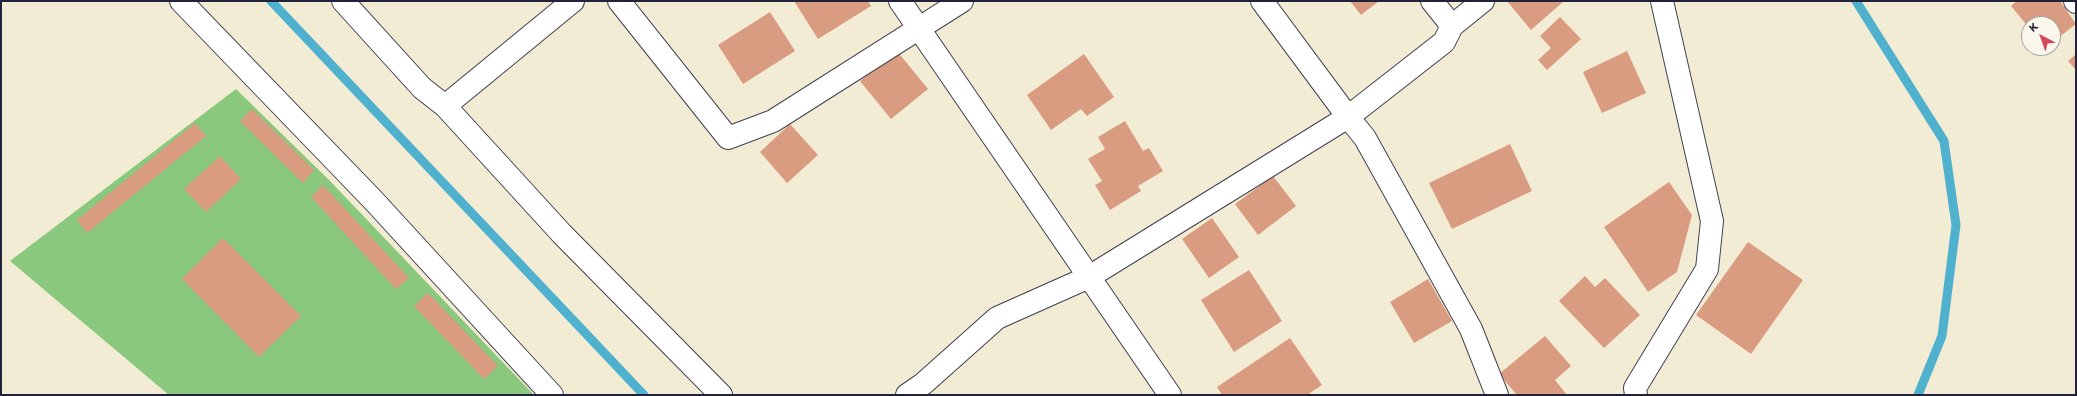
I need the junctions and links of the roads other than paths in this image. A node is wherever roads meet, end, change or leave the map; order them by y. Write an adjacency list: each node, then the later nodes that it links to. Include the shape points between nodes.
1 (181, 1): 16 (street, via 374,201)
2 (343, 1): 13 (street, via 422,88)
3 (573, 1): 13 (street)
4 (619, 1): 12 (street, via 728,138 773,121)
5 (900, 1): 12 (street)
6 (962, 1): 12 (street)
7 (1262, 1): 14 (street)
8 (1432, 1): 11 (street)
9 (1483, 1): 11 (street)
10 (1662, 1): 21 (street, via 1712,221 1707,269 1635,388)
11 (1452, 26): 14 (street, via 1444,42)
12 (918, 30): 15 (street)
13 (445, 106): 17 (street, via 562,234)
14 (1348, 117): 15 (street); 20 (street, via 1365,138 1471,329)
15 (1089, 277): 18 (street, via 997,318 923,384); 19 (street)
16 (552, 395)
17 (721, 395)
18 (907, 395)
19 (1170, 395)
20 (1497, 395)
21 (1636, 395)

